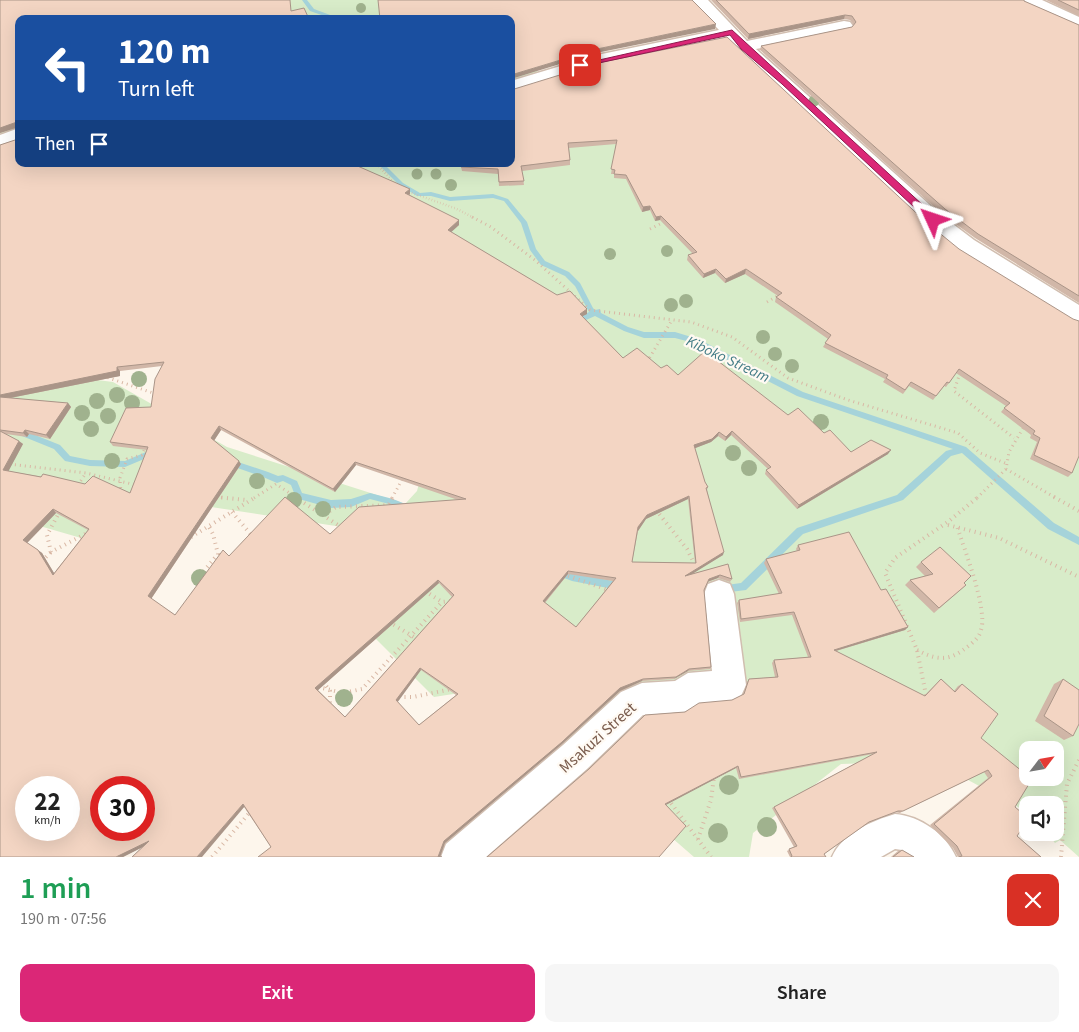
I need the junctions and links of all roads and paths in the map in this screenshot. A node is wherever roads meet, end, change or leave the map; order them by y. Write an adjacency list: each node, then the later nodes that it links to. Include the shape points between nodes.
1 (698, 0): 5 (street)
2 (1029, 0): 3 (street)
3 (1079, 24)
4 (844, 26): 5 (street, via 788,36)
5 (737, 40): 6 (street, via 597,60); 16 (street, via 946,230 966,246)
6 (515, 86)
7 (15, 136): 8 (street)
8 (0, 143)
9 (380, 167): 10 (path)
10 (399, 187)
11 (404, 190): 17 (path, via 491,226 535,260 590,310)
12 (666, 221): 13 (path)
13 (650, 229)
14 (783, 292): 15 (path)
15 (767, 302)
16 (1079, 316)
17 (672, 320): 19 (path); 26 (path, via 691,322 732,337 788,378 958,434 980,453)
18 (963, 368): 23 (path, via 954,391)
19 (643, 369)
20 (96, 372): 21 (path)
21 (159, 395)
22 (1026, 424): 23 (path)
23 (1014, 438): 26 (path)
24 (147, 444): 30 (path, via 142,455 127,459)
25 (0, 463): 28 (path)
26 (1005, 463): 27 (path)
27 (1006, 469): 40 (path); 44 (path, via 982,496)
28 (86, 474): 30 (path); 32 (path)
29 (404, 477): 36 (path)
30 (121, 483): 31 (path); 34 (path)
31 (140, 485)
32 (74, 492)
33 (210, 497): 35 (path)
34 (121, 498)
35 (247, 500): 41 (path); 42 (path, via 276,484)
36 (389, 504): 37 (path); 42 (path, via 336,507)
37 (398, 506)
38 (653, 507): 56 (path, via 673,528)
39 (63, 508): 50 (path, via 47,535)
40 (1079, 511)
41 (232, 512): 43 (path); 49 (path)
42 (324, 514): 47 (path)
43 (208, 525): 48 (path); 54 (path, via 218,554 204,571 204,579)
44 (948, 525): 45 (path); 65 (path, via 886,566 885,573)
45 (957, 526): 53 (path, via 1033,551); 65 (path, via 981,609 982,629 975,640 958,654 944,660 933,659)
46 (91, 528): 50 (path, via 85,535)
47 (346, 531)
48 (185, 541)
49 (257, 542)
50 (51, 552): 51 (path)
51 (39, 564)
52 (557, 571): 57 (path)
53 (1079, 577)
54 (209, 585)
55 (418, 587): 60 (path)
56 (711, 588): 81 (street, Msakuzi Street, via 726,641 730,685 688,689 684,696 642,698 632,703)
57 (613, 591)
58 (457, 593): 59 (path)
59 (452, 601): 60 (path); 61 (path)
60 (442, 602): 63 (path)
61 (460, 605)
62 (383, 618): 63 (path, via 401,633)
63 (410, 634): 64 (path); 67 (path)
64 (426, 645)
65 (917, 650): 73 (path, via 927,693)
66 (320, 678): 71 (path)
67 (370, 682): 68 (path); 71 (path, via 354,692)
68 (377, 686)
69 (311, 687): 71 (path)
70 (456, 687): 72 (path, via 413,697 400,697)
71 (330, 691): 74 (path, via 331,704)
72 (393, 693)
73 (925, 701)
74 (327, 714)
75 (1079, 760): 85 (path, via 1067,784)
76 (714, 768): 79 (path, via 715,792 707,807)
77 (665, 795): 79 (path)
78 (254, 807): 80 (path)
79 (698, 840): 82 (path)
80 (212, 857)
81 (459, 857)
82 (711, 857)
83 (850, 857): 84 (street, via 891,830 921,839)
84 (938, 857)
85 (1060, 857)

